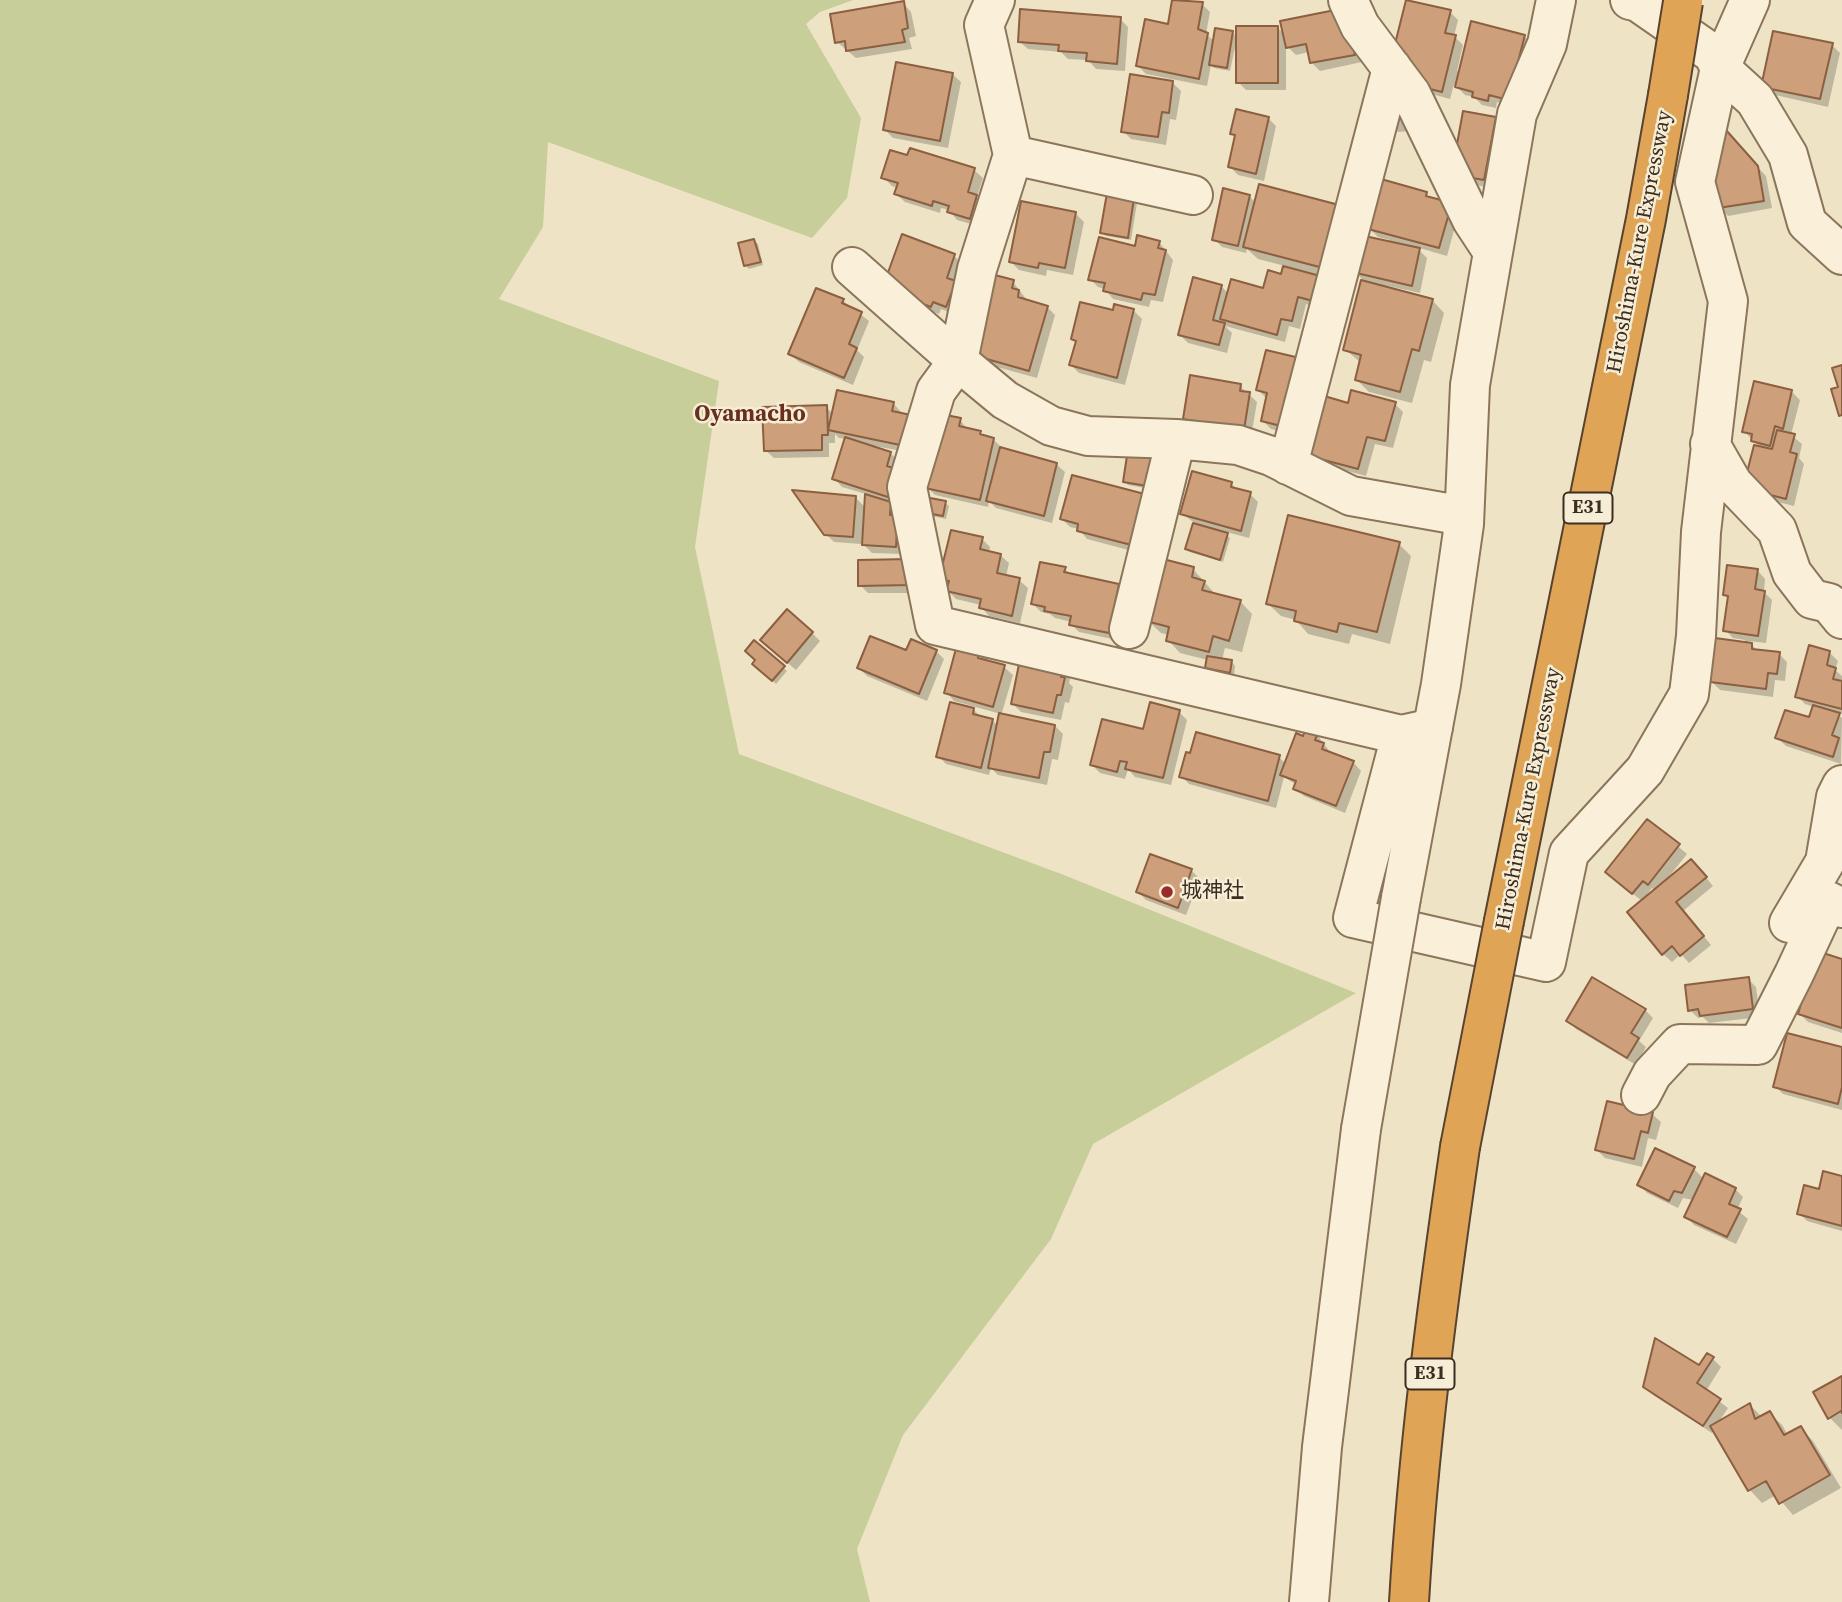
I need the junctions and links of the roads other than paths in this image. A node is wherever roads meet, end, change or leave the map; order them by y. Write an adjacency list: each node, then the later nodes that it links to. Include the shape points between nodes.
1 (995, 0): 9 (street, via 984,25)
2 (1348, 0): 7 (street, via 1360,26)
3 (1556, 0): 11 (street, via 1547,44 1517,114)
4 (1630, 0): 8 (street, via 1713,54)
5 (1750, 0): 8 (street)
6 (1683, 1): 27 (highway, Hiroshima-Kure Expressway / E31, bridge, via 1628,311 1460,1147 1436,1320)
7 (1392, 68): 11 (street, via 1411,94 1472,220); 17 (street)
8 (1720, 68): 12 (street, via 1755,100 1788,155 1807,223); 16 (street, via 1695,182 1728,300)
9 (1013, 155): 10 (street); 14 (street, via 977,269)
10 (1193, 195)
11 (1493, 252): 18 (street, via 1470,385)
12 (1842, 255)
13 (852, 267): 14 (street)
14 (958, 362): 15 (street, via 1004,400 1051,426 1088,436); 21 (street, via 936,391 907,487 935,625)
15 (1176, 439): 17 (street, via 1238,445); 20 (street)
16 (1710, 444): 19 (street, via 1733,484 1777,530 1792,573 1812,599 1829,603); 21 (street, via 1689,694 1645,770 1569,853 1546,962 1353,918)
17 (1288, 465): 18 (street, via 1351,496)
18 (1464, 516): 21 (street)
19 (1842, 619)
20 (1129, 629)
21 (1417, 732): 26 (street, bridge, via 1401,898 1361,1129 1322,1447)
22 (1842, 785): 24 (street, via 1825,862 1787,927 1747,1023)
23 (1837, 895): 24 (street, via 1758,1045)
24 (1705, 1044): 25 (street, via 1680,1044 1652,1074)
25 (1640, 1095)
26 (1309, 1602)
27 (1409, 1602)

